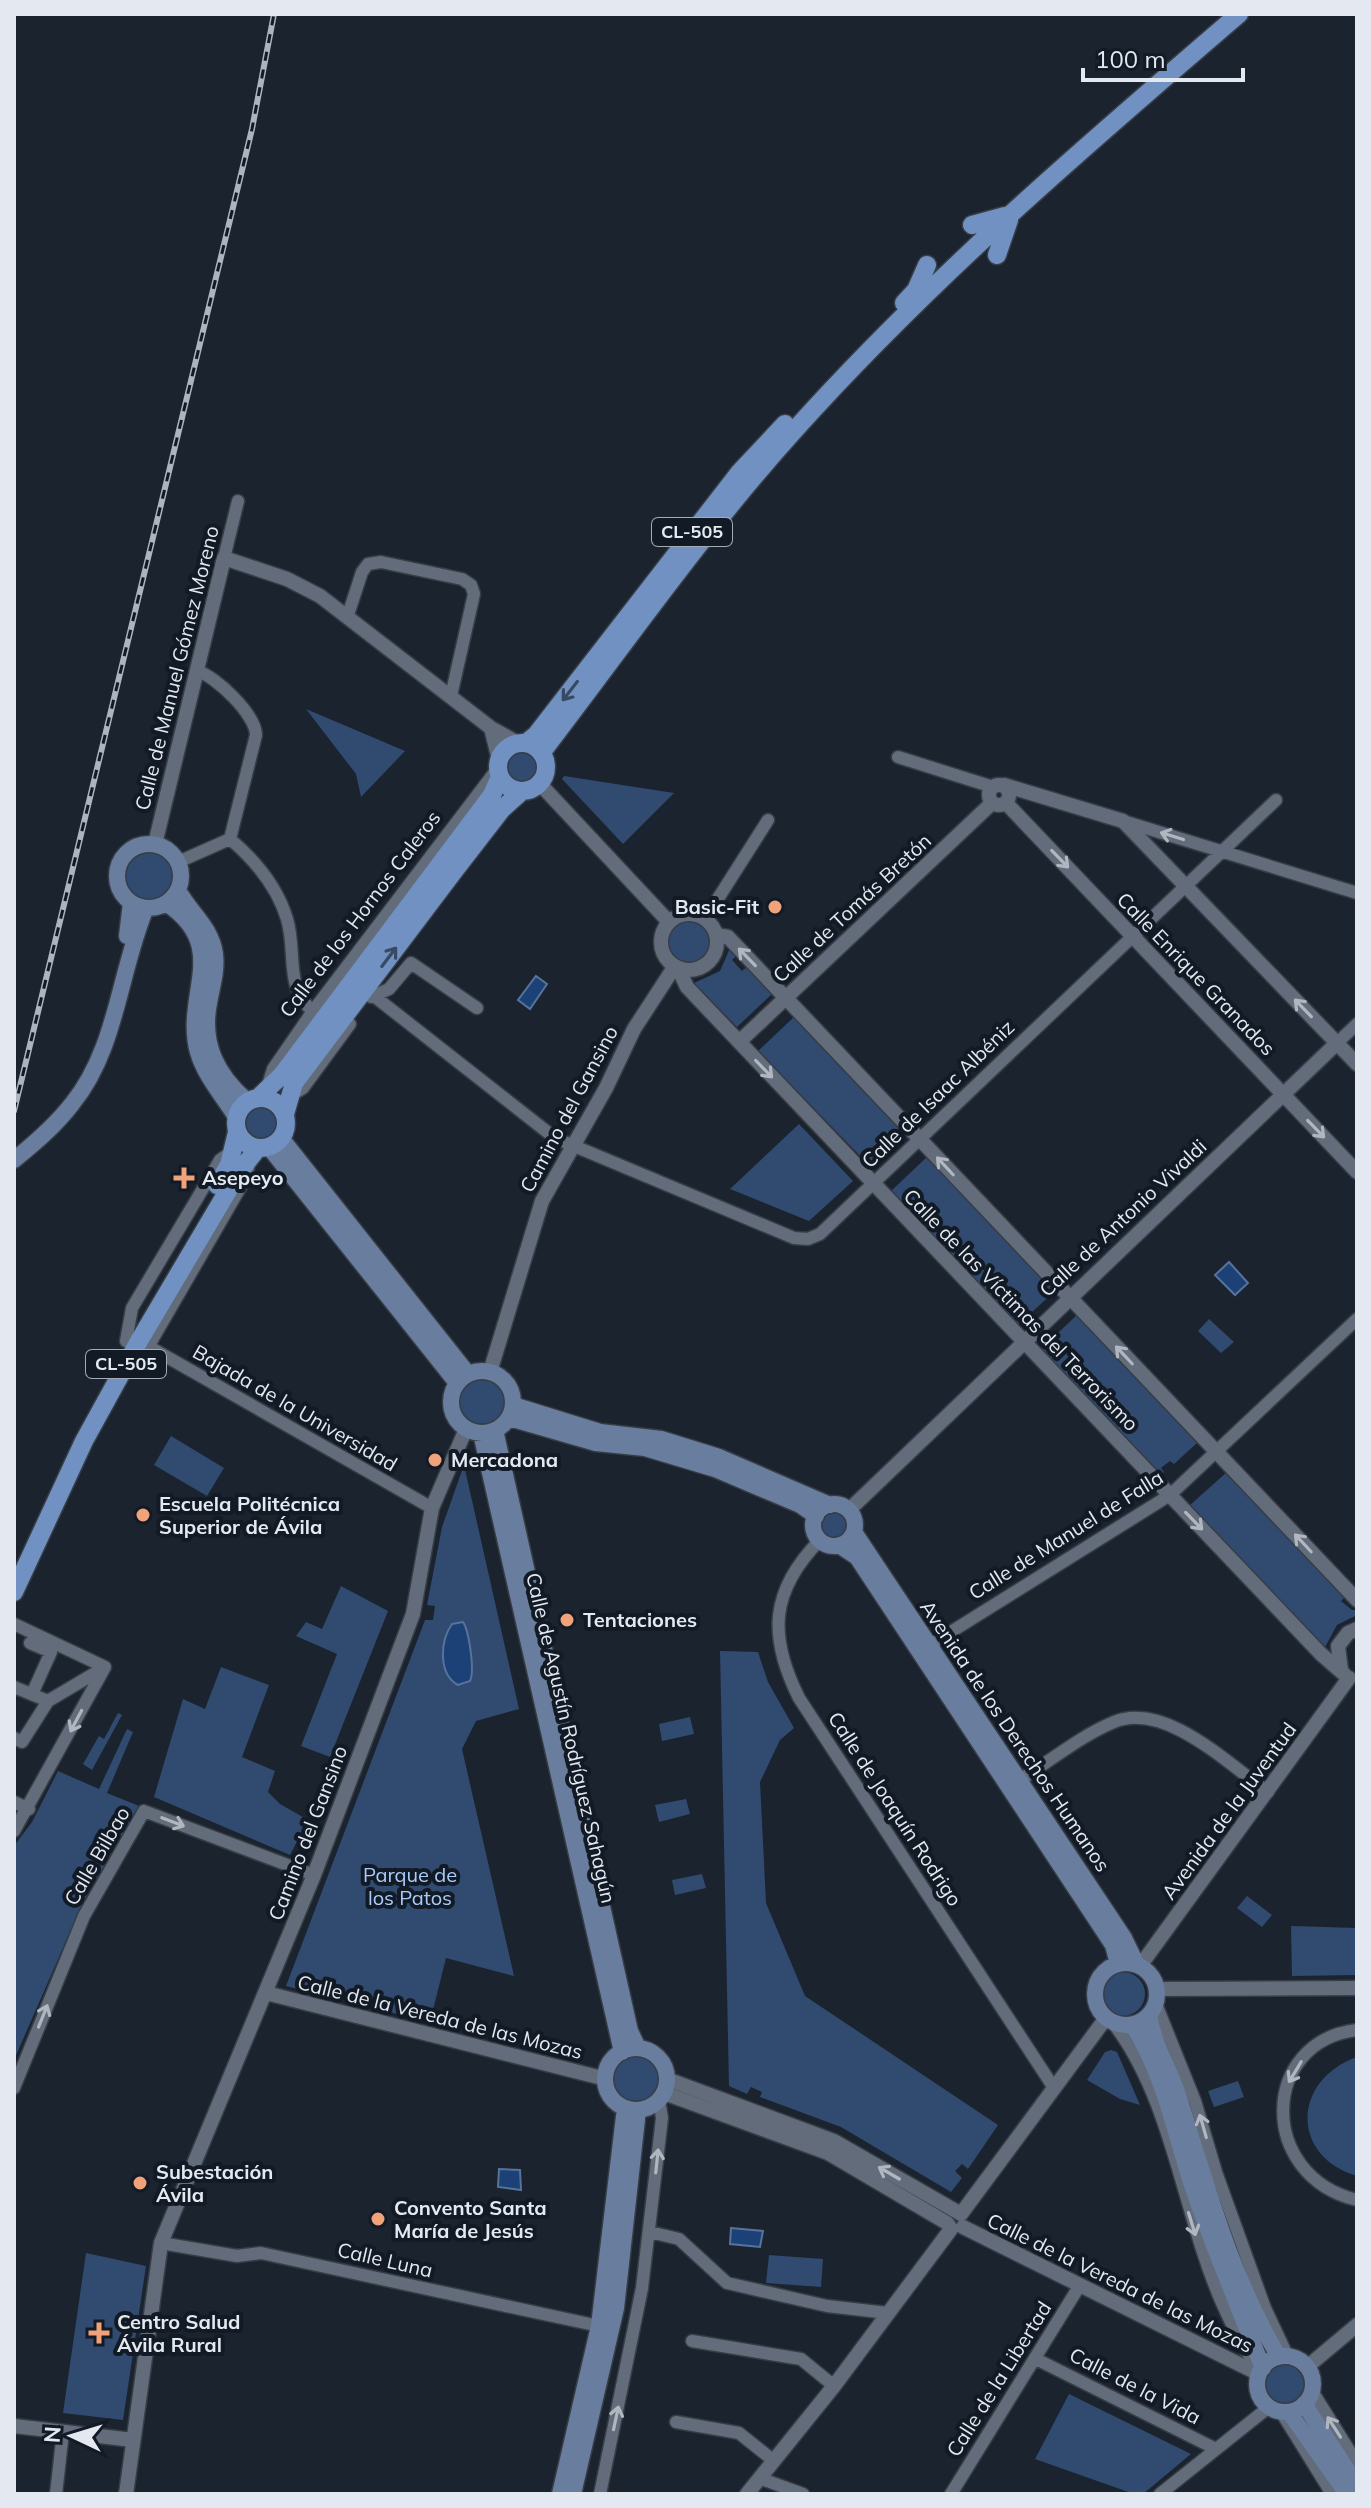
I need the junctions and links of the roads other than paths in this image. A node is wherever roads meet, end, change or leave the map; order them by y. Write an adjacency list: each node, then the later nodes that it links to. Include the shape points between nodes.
1 (1239, 14): 2 (main road, CL-505)
2 (1011, 214): 3 (main road); 4 (main road); 6 (main road, CL-505)
3 (972, 225)
4 (997, 255)
5 (927, 265): 7 (main road, via 916,290)
6 (916, 304): 7 (main road, CL-505); 14 (main road, CL-505, via 750,481)
7 (876, 336): 14 (main road, CL-505, one-way to 14, via 739,473)
8 (238, 501): 9 (street, Calle de Manuel Gómez Moreno)
9 (224, 558): 10 (street, via 287,579); 11 (street, Calle de Manuel Gómez Moreno)
10 (348, 615): 12 (street); 12 (street, via 368,564 381,562 471,585 474,594)
11 (197, 671): 26 (street, via 217,680 256,729); 27 (street, Calle de Manuel Gómez Moreno)
12 (451, 696): 13 (street)
13 (491, 728): 14 (street); 16 (street)
14 (529, 746): 16 (main road, CL-505, via 507,749); 17 (main road, via 547,766)
15 (898, 757): 18 (street)
16 (499, 768): 19 (main road, via 509,787); 43 (street, Calle de los Hornos Caleros); 49 (main road, Calle de los Hornos Caleros / CL-505, via 492,795)
17 (540, 784): 19 (main road, CL-505); 36 (street)
18 (998, 786): 20 (street); 22 (street, via 1010,793)
19 (521, 792): 40 (main road, CL-505, one-way to 19, via 502,809)
20 (1035, 795): 23 (street, via 1023,804); 25 (street)
21 (1276, 800): 28 (street, Calle de Isaac Albéniz)
22 (999, 803): 23 (street, Calle Enrique Granados); 41 (street, Calle de Tomás Bretón)
23 (1022, 819): 38 (street, Calle Enrique Granados, one-way to 38)
24 (768, 820): 35 (street)
25 (1123, 821): 28 (street, one-way to 25); 30 (street)
26 (230, 839): 29 (street); 43 (street, via 275,890 287,920 296,993)
27 (155, 844): 29 (main road); 34 (main road, via 136,846 121,859 119,888)
28 (1220, 852): 30 (street, Calle de Isaac Albéniz); 32 (street)
29 (178, 862): 31 (main road)
30 (1185, 886): 38 (street, Calle de Isaac Albéniz); 46 (street, one-way to 30)
31 (178, 890): 33 (main road); 49 (main road, via 209,932 215,953 209,1049 217,1069)
32 (1357, 893)
33 (166, 903): 34 (main road); 52 (main road, via 198,938 203,975 194,1026 198,1052)
34 (139, 905): 53 (main road, via 97,1045 65,1100); 55 (main road, via 104,1047 91,1075 56,1123)
35 (705, 919): 36 (street, via 687,914); 37 (street)
36 (669, 922): 39 (street, via 662,949)
37 (716, 935): 39 (street, via 716,950 707,963 693,970); 41 (street, one-way to 37, via 728,937)
38 (1133, 936): 48 (street, Calle Enrique Granados); 51 (street, Calle de Isaac Albéniz)
39 (676, 967): 45 (street, Calle de las Víctimas del Terrorismo, via 687,987); 54 (street, Camino del Gansino, via 634,1029)
40 (369, 992): 42 (street, via 389,989 411,963); 50 (main road, CL-505, via 294,1083); 54 (street, Calle de Isaac Albéniz)
41 (786, 998): 45 (street, Calle de Tomás Bretón); 51 (street)
42 (477, 1008)
43 (313, 1011): 49 (street, Calle de los Hornos Caleros)
44 (1357, 1024): 46 (street, Calle de Antonio Vivaldi)
45 (739, 1042): 57 (street, Calle de las Víctimas del Terrorismo, one-way to 57)
46 (1337, 1043): 47 (street); 48 (street, Calle de Antonio Vivaldi)
47 (1357, 1064)
48 (1283, 1094): 56 (street, Calle Enrique Granados, one-way to 56); 58 (street, Calle de Antonio Vivaldi)
49 (258, 1096): 50 (main road); 52 (main road, CL-505)
50 (286, 1106): 52 (main road, CL-505, via 286,1127)
51 (919, 1139): 57 (street, Calle de Isaac Albéniz); 58 (street, one-way to 51)
52 (252, 1142): 62 (main road, CL-505, via 229,1165); 64 (main road)
53 (14, 1148)
54 (573, 1148): 57 (street, Calle de Isaac Albéniz, via 794,1238 820,1234); 63 (street, Camino del Gansino, via 535,1220)
55 (14, 1160)
56 (1357, 1172)
57 (873, 1183): 61 (street, Calle de las Víctimas del Terrorismo)
58 (1069, 1297): 61 (street, Calle de Antonio Vivaldi); 67 (street, one-way to 58)
59 (1352, 1323): 60 (street); 67 (street, Calle de Manuel de Falla)
60 (1357, 1338)
61 (1023, 1341): 68 (street, Calle de las Víctimas del Terrorismo); 71 (street, Calle de Antonio Vivaldi)
62 (137, 1343): 70 (street, Bajada de la Universidad); 76 (main road, CL-505, via 74,1436); 77 (main road, CL-505, via 84,1441)
63 (490, 1372): 64 (main road); 65 (main road, via 507,1384)
64 (462, 1378): 66 (main road, via 451,1408)
65 (511, 1411): 66 (main road); 69 (main road, via 600,1432 661,1439 719,1457); 72 (main road, via 596,1443 645,1448 715,1469)
66 (480, 1431): 70 (street, Camino del Gansino); 103 (main road, Calle de Agustín Rodríguez Sahagún, via 630,2031)
67 (1217, 1452): 68 (street, Calle de Manuel de Falla); 78 (street, one-way to 67)
68 (1170, 1495): 82 (street, Calle de Manuel de Falla); 84 (street, Calle de las Víctimas del Terrorismo, one-way to 84)
69 (830, 1505): 71 (main road); 72 (main road)
70 (432, 1508): 94 (street, Camino del Gansino, via 413,1614)
71 (849, 1510): 73 (main road)
72 (816, 1516): 74 (main road)
73 (854, 1532): 75 (main road); 82 (main road, Avenida de los Derechos Humanos)
74 (820, 1540): 75 (main road); 106 (street, Calle de Joaquín Rodrigo, via 790,1576 780,1604 777,1633 784,1668)
75 (839, 1545): 95 (main road, Avenida de los Derechos Humanos, via 857,1557 1113,1945)
76 (14, 1564)
77 (14, 1592)
78 (1357, 1600)
79 (14, 1624): 83 (street)
80 (1357, 1629): 84 (street, via 1338,1646 1338,1662)
81 (30, 1643): 86 (street, via 51,1652)
82 (930, 1645): 89 (main road, Avenida de los Derechos Humanos)
83 (105, 1667): 87 (street); 92 (street, one-way to 92)
84 (1350, 1678): 90 (street, Avenida de la Juventud)
85 (14, 1687): 86 (street)
86 (32, 1694): 87 (street)
87 (48, 1701): 88 (street, via 22,1742)
88 (14, 1738)
89 (1020, 1780): 90 (street, via 1113,1722 1149,1716 1169,1722); 96 (main road, Avenida de los Derechos Humanos)
90 (1268, 1792): 96 (street, Avenida de la Juventud)
91 (14, 1802): 92 (street)
92 (29, 1809): 93 (street)
93 (14, 1831)
94 (314, 1875): 98 (street, Camino del Gansino); 105 (street, Calle Bilbao, one-way to 94, via 84,1916 144,1811)
95 (1118, 1964): 96 (main road); 100 (main road, via 1096,1987 1097,2004)
96 (1139, 1966): 99 (main road, via 1151,1976)
97 (1355, 1990): 99 (street)
98 (266, 1993): 104 (street, Calle de la Vereda de las Mozas); 112 (street, Camino del Gansino)
99 (1154, 2003): 101 (main road); 118 (main road, one-way to 99, via 1253,2314 1236,2273 1179,2097 1152,2036)
100 (1110, 2020): 101 (main road); 106 (street); 121 (street, one-way to 121, via 1133,2048 1152,2087 1214,2284)
101 (1132, 2025): 121 (main road, via 1168,2102 1224,2277)
102 (1357, 2030): 109 (street, one-way to 109, via 1312,2049 1287,2085 1282,2107 1290,2150 1301,2169 1317,2184)
103 (630, 2050): 104 (main road, via 608,2068); 107 (main road, via 653,2052 663,2064)
104 (606, 2079): 108 (main road, via 608,2091)
105 (14, 2088)
106 (1054, 2088): 110 (street)
107 (664, 2090): 108 (main road); 110 (street, Calle de la Vereda de las Mozas, via 828,2153); 111 (street, one-way to 107)
108 (632, 2109): 116 (main road); 136 (main road, via 616,2308)
109 (1357, 2200)
110 (956, 2221): 113 (street, Calle de la Vereda de las Mozas); 114 (street)
111 (650, 2232): 114 (street, via 679,2239 727,2283 827,2306); 137 (street, one-way to 111)
112 (161, 2243): 116 (street, Calle Luna, via 237,2256 261,2253); 127 (street, Camino del Gansino)
113 (1080, 2285): 119 (street, Calle de la Libertad); 121 (street, Calle de la Vereda de las Mozas)
114 (888, 2313): 122 (street)
115 (1357, 2325): 120 (street)
116 (599, 2326): 135 (main road)
117 (692, 2341): 122 (street, via 801,2359)
118 (1284, 2357): 120 (main road); 121 (main road)
119 (1036, 2359): 128 (street, Calle de la Vida); 140 (street, Calle de la Libertad)
120 (1307, 2367): 123 (main road, via 1312,2378)
121 (1261, 2371): 123 (main road, via 1259,2393)
122 (834, 2386): 129 (street)
123 (1291, 2405): 128 (street); 130 (street, one-way to 123); 132 (main road); 142 (street); 143 (main road)
124 (676, 2422): 129 (street, via 739,2433)
125 (14, 2426): 126 (street)
126 (63, 2432): 127 (street); 133 (street)
127 (133, 2440): 134 (street, Camino del Gansino)
128 (1216, 2449): 141 (street)
129 (774, 2461): 131 (street)
130 (1357, 2463)
131 (759, 2478): 138 (street); 139 (street)
132 (1357, 2485)
133 (56, 2494)
134 (126, 2494)
135 (560, 2494)
136 (573, 2494)
137 (600, 2494)
138 (747, 2494)
139 (803, 2494)
140 (951, 2494)
141 (1160, 2494)
142 (1332, 2494)
143 (1347, 2494)

